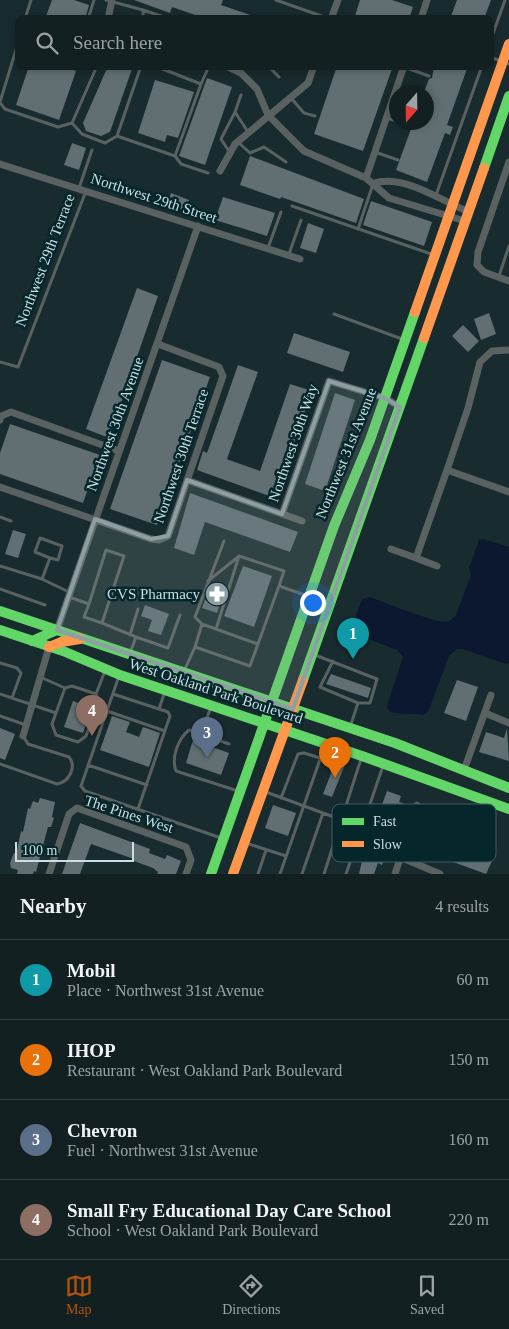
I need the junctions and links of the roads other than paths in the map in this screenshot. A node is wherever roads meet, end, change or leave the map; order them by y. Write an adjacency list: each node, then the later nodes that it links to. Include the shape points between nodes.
1 (31, 0): 9 (lane)
2 (94, 0): 10 (lane)
3 (276, 0): 14 (lane)
4 (338, 0): 15 (street)
5 (427, 0): 16 (street)
6 (505, 0): 17 (lane)
7 (110, 1): 8 (lane); 11 (street)
8 (143, 10): 12 (lane); 13 (lane)
9 (26, 15)
10 (89, 15)
11 (108, 15)
12 (143, 15)
13 (158, 15)
14 (319, 15)
15 (332, 15)
16 (422, 15)
17 (494, 31)
18 (509, 44): 21 (main road, Northwest 31st Avenue)
19 (15, 53): 39 (lane)
20 (494, 58): 21 (lane)
21 (506, 62): 65 (main road, Northwest 31st Avenue)
22 (95, 70): 46 (lane)
23 (141, 70): 48 (lane)
24 (165, 70): 34 (lane)
25 (206, 70): 34 (lane)
26 (235, 70): 42 (street, via 257,89)
27 (272, 70): 33 (lane)
28 (313, 70): 38 (street, via 308,84)
29 (403, 70): 35 (street)
30 (412, 70): 32 (lane)
31 (481, 70): 63 (lane)
32 (429, 76)
33 (279, 77)
34 (201, 84): 53 (lane)
35 (399, 85)
36 (240, 95): 41 (lane)
37 (509, 96): 67 (main road)
38 (290, 97): 42 (street); 43 (lane, via 304,113)
39 (0, 102): 46 (lane, via 5,109 58,126)
40 (389, 111): 44 (street)
41 (235, 112): 47 (lane); 52 (lane, via 221,139)
42 (268, 115): 47 (street); 60 (street, via 304,151)
43 (315, 116)
44 (386, 117): 45 (lane); 51 (street)
45 (389, 118)
46 (72, 123): 48 (lane, via 82,134 105,143)
47 (248, 133): 49 (street)
48 (117, 136): 53 (lane)
49 (238, 142): 52 (street); 55 (lane, via 250,153 264,147)
50 (92, 150): 62 (lane, Northwest 29th Terrace)
51 (375, 152): 54 (lane); 60 (street)
52 (230, 153): 58 (street)
53 (175, 156): 59 (lane, via 181,164)
54 (398, 160)
55 (286, 162)
56 (509, 162): 76 (street, via 478,252 477,265 484,272)
57 (0, 164): 62 (street, Northwest 29th Street)
58 (220, 171)
59 (208, 173)
60 (366, 178): 61 (street)
61 (374, 183): 63 (street, via 385,180); 65 (street, via 389,198); 70 (lane)
62 (83, 189): 69 (street, Northwest 29th Street); 82 (lane, Northwest 29th Terrace, via 18,367)
63 (436, 196): 65 (street)
64 (292, 206): 70 (lane)
65 (451, 211): 67 (street); 74 (main road, Northwest 31st Avenue)
66 (281, 212): 72 (lane)
67 (467, 217): 84 (main road)
68 (301, 220): 73 (lane)
69 (198, 226): 72 (street, Northwest 29th Street); 80 (street, Northwest 30th Avenue)
70 (358, 229): 74 (lane)
71 (509, 246): 76 (lane)
72 (268, 248): 73 (street, Northwest 29th Street)
73 (289, 255): 75 (street, Northwest 29th Street)
74 (435, 255): 79 (main road, Northwest 31st Avenue)
75 (300, 259)
76 (498, 277): 77 (street)
77 (509, 281)
78 (334, 314): 79 (lane)
79 (405, 340): 83 (main road, Northwest 31st Avenue)
80 (158, 344): 86 (street, Northwest 30th Avenue); 88 (street, Northwest 30th Terrace, via 219,367 223,376)
81 (509, 350): 87 (street, via 492,351 480,362)
82 (0, 362)
83 (385, 398): 84 (street); 91 (street, Northwest 30th Way, via 329,381); 108 (main road, Northwest 31st Avenue)
84 (400, 407): 126 (main road)
85 (1, 418): 86 (street, via 11,412)
86 (119, 452): 93 (street, Northwest 30th Avenue)
87 (447, 470): 90 (street); 100 (street)
88 (187, 480): 91 (street); 93 (street, Northwest 30th Terrace, via 168,536 159,540)
89 (0, 487): 93 (street)
90 (509, 492)
91 (282, 514): 95 (street)
92 (0, 517): 94 (lane)
93 (95, 519): 107 (street, Northwest 30th Avenue)
94 (11, 521)
95 (302, 521)
96 (224, 542): 104 (lane)
97 (392, 550): 100 (street)
98 (239, 556): 104 (lane); 105 (lane, via 284,571); 116 (lane)
99 (50, 558): 99 (lane, via 35,552 40,538 62,546 58,560); 103 (lane)
100 (416, 558): 102 (street)
101 (0, 566): 103 (lane)
102 (437, 566)
103 (42, 579): 107 (lane)
104 (208, 582): 115 (lane, via 195,617)
105 (279, 586): 108 (lane); 123 (lane)
106 (0, 589): 110 (lane)
107 (69, 594): 109 (lane); 118 (street, Northwest 30th Avenue)
108 (309, 596): 141 (main road, Northwest 31st Avenue)
109 (89, 604): 114 (lane, via 84,617); 114 (lane, via 106,550 124,556)
110 (45, 605)
111 (138, 609): 119 (lane)
112 (0, 611): 118 (main road, West Oakland Park Boulevard)
113 (180, 615): 120 (lane, via 168,648)
114 (102, 623): 119 (lane)
115 (202, 624): 116 (lane); 125 (lane)
116 (216, 629): 123 (lane)
117 (0, 630): 122 (main road, West Oakland Park Boulevard)
118 (57, 630): 121 (main road, West Oakland Park Boulevard); 122 (main road)
119 (130, 635): 120 (lane)
120 (136, 637): 127 (lane)
121 (81, 639): 124 (main road); 127 (main road, West Oakland Park Boulevard)
122 (32, 641): 124 (main road, West Oakland Park Boulevard)
123 (258, 644): 125 (lane, via 250,666)
124 (48, 647): 130 (main road, West Oakland Park Boulevard); 133 (street)
125 (195, 647): 131 (lane)
126 (312, 654): 129 (lane); 146 (main road)
127 (129, 656): 131 (main road, West Oakland Park Boulevard)
128 (0, 662): 140 (lane, via 17,668 21,673)
129 (333, 662): 143 (lane, via 320,687); 143 (lane, via 377,679 370,702)
130 (106, 669): 132 (main road, West Oakland Park Boulevard); 137 (lane)
131 (184, 674): 141 (main road, West Oakland Park Boulevard)
132 (120, 675): 135 (main road, West Oakland Park Boulevard); 138 (lane)
133 (39, 676): 134 (lane); 142 (street)
134 (64, 688): 137 (lane, via 72,686); 148 (lane)
135 (166, 690): 144 (main road, West Oakland Park Boulevard); 145 (lane)
136 (0, 694): 140 (lane)
137 (96, 694): 148 (lane, via 99,700 82,741 56,735 52,724)
138 (113, 694): 145 (lane); 147 (lane)
139 (491, 695): 149 (street)
140 (12, 698): 142 (lane)
141 (272, 703): 146 (main road, West Oakland Park Boulevard); 151 (main road, Northwest 31st Avenue)
142 (31, 704): 148 (lane); 153 (street)
143 (358, 704): 154 (lane)
144 (211, 706): 151 (main road, West Oakland Park Boulevard); 157 (lane)
145 (159, 709): 156 (lane, via 170,716)
146 (293, 709): 154 (main road, West Oakland Park Boulevard); 155 (main road)
147 (107, 711): 156 (lane); 165 (lane)
148 (56, 713)
149 (484, 713): 152 (street); 166 (street)
150 (0, 716): 153 (lane)
151 (265, 723): 155 (main road, West Oakland Park Boulevard); 170 (main road, Northwest 31st Avenue)
152 (509, 723)
153 (26, 724): 158 (street)
154 (350, 728): 166 (main road, West Oakland Park Boulevard)
155 (284, 730): 159 (main road, West Oakland Park Boulevard); 169 (main road)
156 (165, 731): 167 (lane)
157 (201, 734): 160 (lane); 170 (lane, via 189,730 181,736 173,762 176,771)
158 (22, 736): 164 (lane, via 28,744 69,757 72,767 69,778 57,784)
159 (326, 743): 161 (main road, West Oakland Park Boulevard); 162 (lane)
160 (229, 744)
161 (362, 756): 163 (main road, West Oakland Park Boulevard); 172 (lane)
162 (320, 758): 171 (lane, via 298,754); 176 (lane)
163 (384, 763): 173 (lane); 174 (main road, West Oakland Park Boulevard)
164 (0, 764)
165 (88, 764): 167 (lane); 177 (lane, via 81,786 85,791)
166 (464, 770): 168 (main road, West Oakland Park Boulevard)
167 (147, 785): 177 (lane)
168 (509, 788)
169 (263, 790): 171 (lane); 182 (main road)
170 (239, 791): 181 (main road, Northwest 31st Avenue)
171 (281, 798): 176 (lane)
172 (347, 804)
173 (370, 804)
174 (495, 804)
175 (496, 804): 178 (main road, West Oakland Park Boulevard)
176 (304, 806): 179 (lane); 185 (lane)
177 (138, 809): 181 (lane)
178 (509, 809)
179 (322, 813): 180 (lane); 195 (lane)
180 (332, 816)
181 (223, 838): 191 (main road, Northwest 31st Avenue)
182 (245, 842): 183 (lane); 192 (main road)
183 (266, 850): 185 (lane); 193 (lane)
184 (332, 850): 196 (lane)
185 (286, 856): 194 (lane)
186 (350, 862): 197 (lane)
187 (399, 862): 198 (street)
188 (412, 862): 199 (street)
189 (49, 874): 190 (street, The Pines West, via 69,814 77,808 186,847 190,860)
190 (186, 874)
191 (211, 874)
192 (234, 874)
193 (258, 874)
194 (280, 874)
195 (302, 874)
196 (324, 874)
197 (346, 874)
198 (395, 874)
199 (440, 874)

